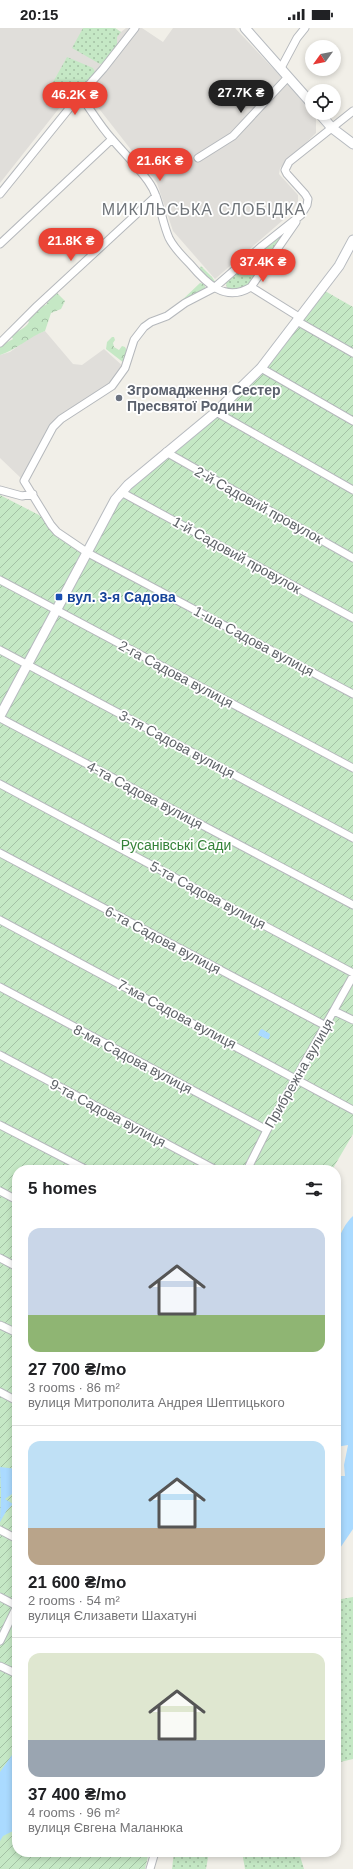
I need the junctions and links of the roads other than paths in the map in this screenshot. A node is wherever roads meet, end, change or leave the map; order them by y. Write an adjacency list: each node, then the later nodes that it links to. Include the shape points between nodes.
1 (135, 28): 6 (street)
2 (245, 28): 4 (main road)
3 (305, 28): 4 (street)
4 (280, 68): 5 (main road)
5 (288, 77): 7 (main road); 13 (street, via 233,136)
6 (80, 95): 11 (street); 14 (street)
7 (305, 96)
8 (353, 111): 10 (street)
9 (325, 120): 10 (main road)
10 (332, 128): 12 (main road); 16 (street, via 288,162 285,170 308,200)
11 (112, 139): 15 (street, via 148,181); 18 (street)
12 (353, 144)
13 (198, 158)
14 (0, 194)
15 (156, 196): 20 (street, via 169,237 176,249 201,278); 22 (street)
16 (301, 215): 19 (street); 20 (street)
17 (353, 240): 21 (main road, via 339,266)
18 (0, 244)
19 (251, 287): 20 (street, via 238,293); 21 (street)
20 (214, 288): 31 (street, 1-ша Садова вулиця, via 144,327 134,340 125,368 112,386 61,419 53,427 24,481)
21 (298, 319): 23 (street); 24 (main road)
22 (0, 343)
23 (353, 353)
24 (261, 368): 25 (main road); 26 (street)
25 (216, 412): 27 (main road); 29 (street)
26 (353, 421)
27 (166, 452): 30 (main road); 33 (street, 2-й Садовий провулок)
28 (0, 490): 31 (street, via 22,496)
29 (353, 490)
30 (121, 492): 32 (main road); 36 (street, 1-й Садовий провулок)
31 (33, 494): 32 (street, 1-ша Садова вулиця, via 54,528)
32 (88, 553): 35 (main road); 39 (street, 1-ша Садова вулиця)
33 (353, 558)
34 (0, 580): 35 (street, 2-га Садова вулиця)
35 (57, 611): 38 (main road); 41 (street, 2-га Садова вулиця)
36 (353, 618)
37 (0, 650): 38 (street, 3-тя Садова вулиця)
38 (28, 664): 40 (main road); 43 (street, 3-тя Садова вулиця)
39 (353, 694)
40 (0, 717): 45 (street, 4-та Садова вулиця)
41 (353, 768)
42 (0, 784): 47 (street, 5-та Садова вулиця)
43 (353, 838)
44 (0, 853): 52 (street, 6-та Садова вулиця)
45 (353, 906)
46 (0, 920): 54 (street, 7-ма Садова вулиця)
47 (353, 973)
48 (353, 976): 50 (street, Прибрежна вулиця)
49 (0, 987): 57 (street, 8-ма Садова вулиця)
50 (334, 1011): 51 (street); 52 (street, Прибрежна вулиця)
51 (353, 1020)
52 (326, 1026): 54 (street, Прибрежна вулиця)
53 (0, 1055): 59 (street, 9-та Садова вулиця)
54 (297, 1078): 55 (street, 7-ма Садова вулиця); 57 (street, Прибрежна вулиця)
55 (353, 1110)
56 (0, 1125): 58 (street)
57 (267, 1130): 60 (street, Прибрежна вулиця)
58 (77, 1165)
59 (207, 1165)
60 (250, 1165)
61 (0, 1191): 62 (street)
62 (12, 1197)
63 (0, 1258): 64 (street)
64 (12, 1264)
65 (0, 1324): 66 (street)
66 (12, 1330)
67 (0, 1392): 68 (street)
68 (12, 1398)
69 (0, 1530): 70 (street)
70 (12, 1536)
71 (0, 1597): 72 (street)
72 (12, 1603)
73 (12, 1616): 74 (street)
74 (0, 1640)
75 (0, 1666): 76 (street)
76 (12, 1672)
77 (154, 1857): 78 (street)
78 (150, 1869)

